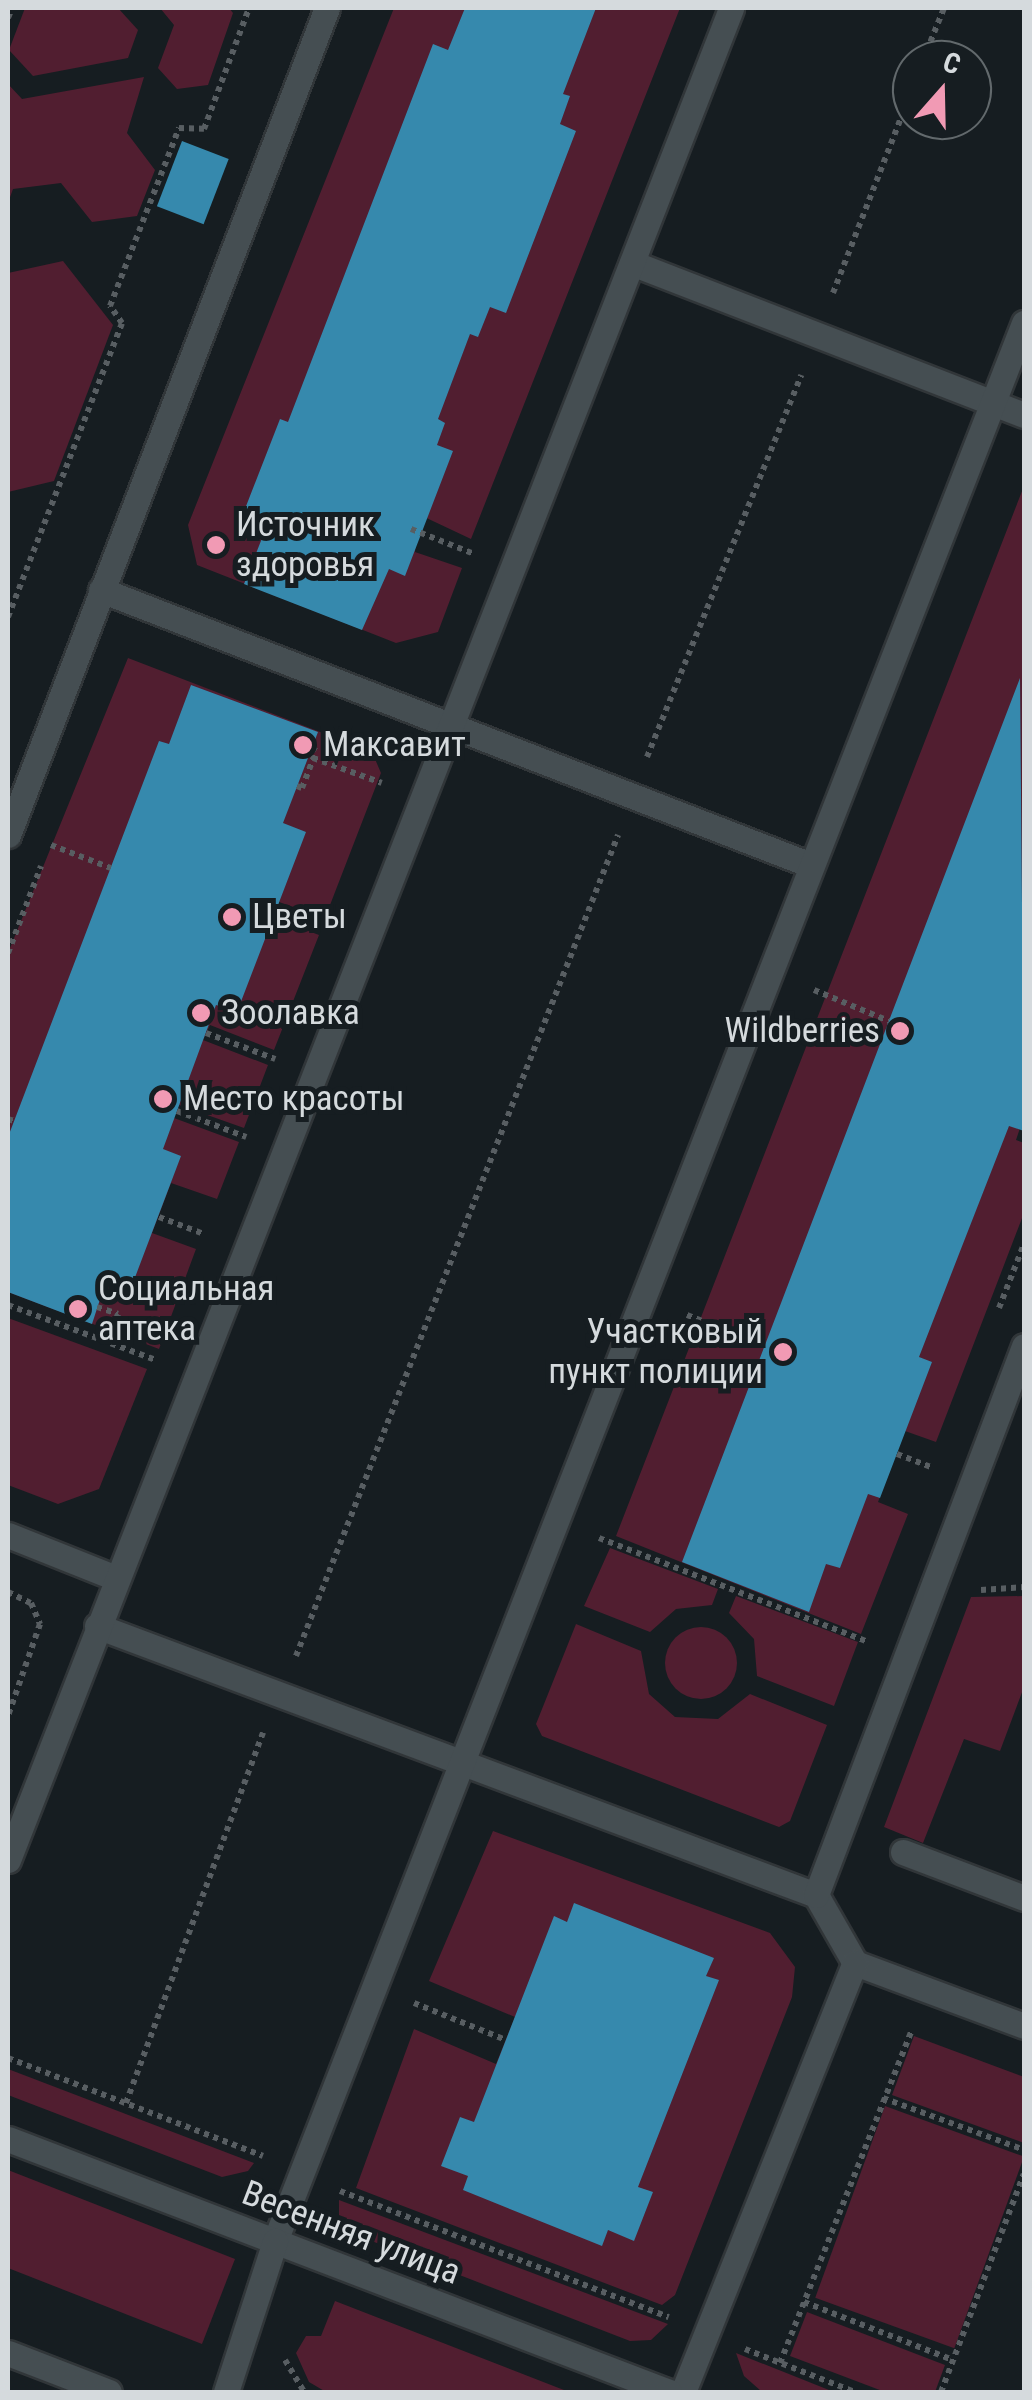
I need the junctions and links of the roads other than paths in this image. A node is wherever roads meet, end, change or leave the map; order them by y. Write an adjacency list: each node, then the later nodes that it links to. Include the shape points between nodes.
1 (327, 8): 7 (street)
2 (730, 8): 3 (street)
3 (632, 263): 5 (street); 8 (street)
4 (1024, 324): 5 (street)
5 (993, 402): 6 (street); 10 (street)
6 (1024, 414)
7 (101, 590): 8 (street); 9 (street)
8 (448, 726): 10 (street); 13 (street)
9 (8, 834)
10 (808, 864): 15 (street)
11 (1024, 1346): 18 (street)
12 (8, 1535): 13 (street)
13 (116, 1578): 14 (street)
14 (97, 1626): 15 (street); 17 (street)
15 (457, 1764): 18 (street); 23 (street)
16 (903, 1852): 19 (street)
17 (8, 1860)
18 (816, 1895): 20 (street)
19 (1024, 1898)
20 (855, 1963): 21 (street); 28 (street)
21 (1024, 2026)
22 (8, 2139): 23 (street, Весенняя улица)
23 (274, 2242): 26 (street); 27 (street, Весенняя улица)
24 (8, 2354): 25 (street)
25 (109, 2392)
26 (226, 2392)
27 (669, 2392)
28 (684, 2392)

